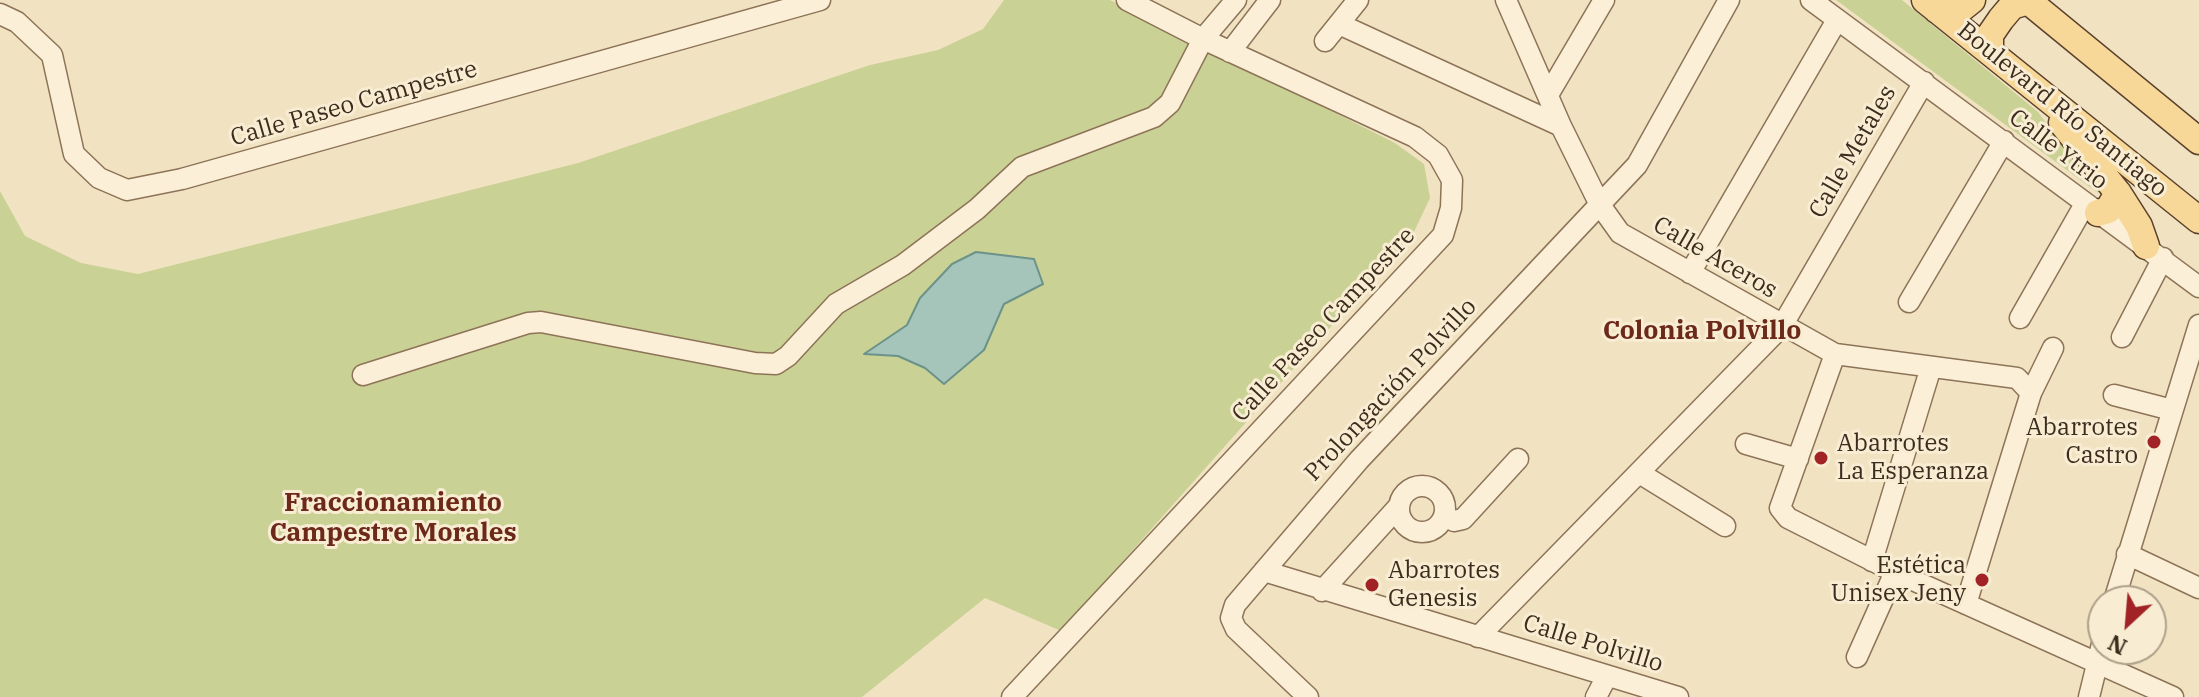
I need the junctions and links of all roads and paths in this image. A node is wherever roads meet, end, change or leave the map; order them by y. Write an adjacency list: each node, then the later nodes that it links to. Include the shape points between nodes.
1 (820, 0): 13 (street, Calle Paseo Campestre, via 127,190 99,178 74,154 52,55 17,22)
2 (1127, 0): 16 (street, Calle Paseo Campestre)
3 (1236, 0): 16 (street)
4 (1270, 0): 19 (street)
5 (1358, 0): 15 (street)
6 (1506, 0): 22 (street, Calle Aceros)
7 (1604, 0): 22 (street)
8 (1729, 0): 27 (street, Prolongación Polvillo, via 1637,165)
9 (1811, 0): 14 (street, Calle Metales)
10 (1972, 0): 12 (main road, via 1962,8)
11 (2028, 1): 18 (main road, via 2012,6 2001,19 1990,35); 25 (main road)
12 (1931, 5): 18 (main road, Boulevard Río Santiago)
13 (0, 14)
14 (1837, 20): 20 (street, Calle Metales); 31 (street)
15 (1339, 24): 17 (street); 23 (street)
16 (1203, 39): 19 (street, Calle Paseo Campestre); 41 (street, via 1170,103 1154,117 1022,167 903,265 836,304 776,364 541,322)
17 (1325, 41)
18 (1990, 51): 21 (main road, Boulevard Río Santiago)
19 (1230, 52): 66 (street, Calle Paseo Campestre, via 1415,137 1438,155 1452,180 1443,235)
20 (1924, 82): 24 (street, Calle Ytrio); 36 (street, Calle Metales)
21 (2030, 83): 26 (main road); 29 (main road, Boulevard Río Santiago)
22 (1548, 95): 23 (street, Calle Aceros)
23 (1561, 126): 27 (street, Calle Aceros)
24 (2004, 141): 28 (street, Calle Ytrio); 33 (street)
25 (2199, 141)
26 (2118, 193): 28 (main road, via 2108,210); 30 (main road)
27 (1600, 205): 31 (street, Calle Aceros, via 1620,233); 54 (street, Prolongación Polvillo, via 1359,460)
28 (2092, 208): 30 (street, Calle Ytrio); 34 (street)
29 (2199, 220)
30 (2154, 252): 32 (street, Calle Ytrio); 37 (street)
31 (1690, 273): 36 (street, Calle Aceros)
32 (2199, 287)
33 (1909, 302)
34 (2020, 318)
35 (2199, 325): 44 (street)
36 (1782, 326): 39 (street, Calle Aceros); 48 (street, Calle Metales)
37 (2122, 337)
38 (2053, 348): 42 (street)
39 (1835, 354): 40 (street, Calle Aceros); 47 (street)
40 (1931, 367): 42 (street, Calle Aceros, via 2017,378); 53 (street)
41 (363, 375)
42 (2031, 393): 59 (street)
43 (2114, 395): 44 (street)
44 (2172, 410): 52 (street)
45 (1746, 444): 47 (street)
46 (1518, 459): 50 (street, via 1463,519)
47 (1798, 459): 53 (street, via 1780,508 1788,518)
48 (1641, 474): 51 (street); 60 (street, Calle Metales)
49 (1399, 506): 50 (street, via 1403,521 1415,531 1436,527); 50 (street, via 1413,487 1428,486 1441,495); 58 (street)
50 (1445, 516)
51 (1725, 526)
52 (2127, 554): 56 (street); 57 (street)
53 (1872, 561): 55 (street)
54 (1264, 571): 58 (street, Calle Polvillo); 67 (street, Prolongación Polvillo, via 1235,605 1231,618 1236,629)
55 (1895, 572): 59 (street); 61 (street)
56 (2118, 585)
57 (2199, 588)
58 (1322, 591): 60 (street, Calle Polvillo)
59 (1966, 604): 62 (street)
60 (1478, 637): 65 (street, Calle Polvillo)
61 (1857, 657)
62 (2087, 659)
63 (2097, 665): 70 (street)
64 (2099, 665): 71 (street)
65 (1607, 676): 68 (street); 69 (street, Calle Polvillo)
66 (1012, 697)
67 (1308, 697)
68 (1596, 697)
69 (1678, 697)
70 (2089, 697)
71 (2173, 697)

